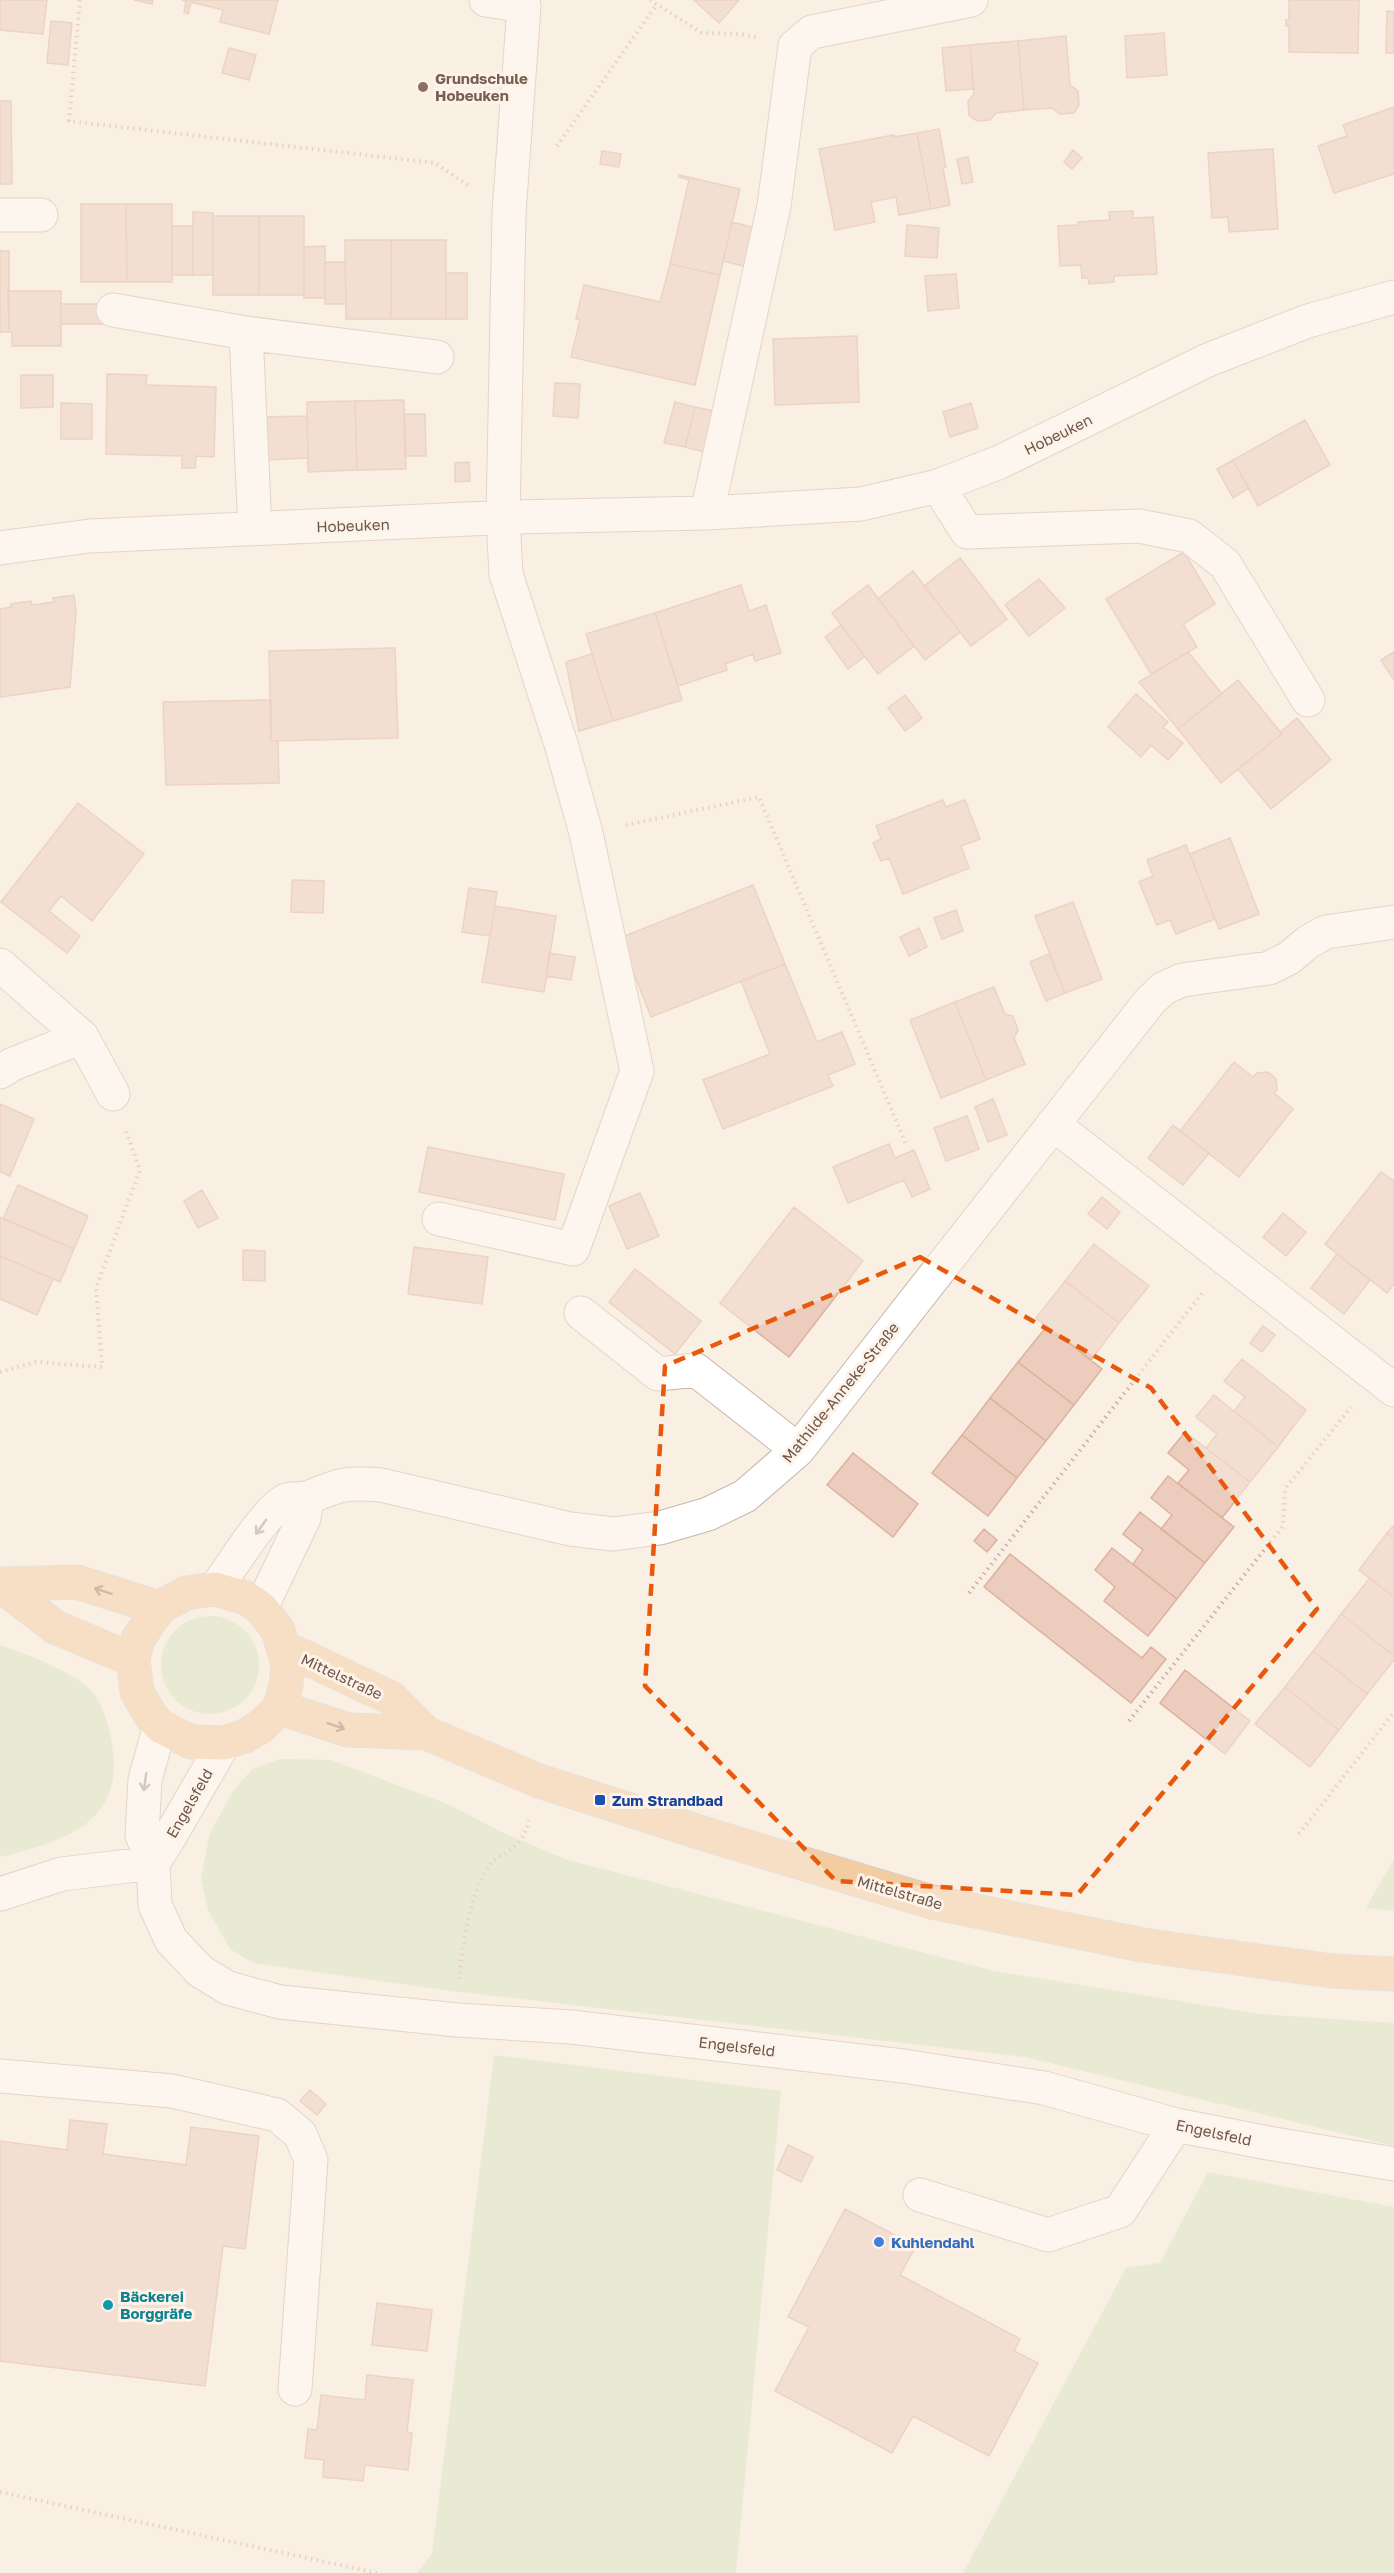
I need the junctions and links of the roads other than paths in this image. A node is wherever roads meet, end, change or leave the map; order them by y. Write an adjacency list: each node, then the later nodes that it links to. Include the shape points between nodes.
1 (486, 0): 11 (street, via 524,6 509,213)
2 (971, 0): 10 (street, via 812,32 781,43 774,206)
3 (0, 215): 4 (street)
4 (41, 215)
5 (1394, 297): 9 (street, Hobeuken, via 1308,321 1208,360 1000,462)
6 (113, 310): 7 (street)
7 (246, 333): 8 (street); 12 (street)
8 (437, 357)
9 (938, 486): 10 (street, Hobeuken, via 861,504); 14 (street, via 967,532 1139,526 1189,536 1225,564)
10 (707, 513): 11 (street, Hobeuken)
11 (502, 518): 12 (street, Hobeuken); 21 (street, via 506,574 586,833 637,1071 573,1249)
12 (255, 529): 13 (street, Hobeuken, via 90,536)
13 (0, 548)
14 (1308, 700)
15 (1394, 922): 20 (street, Mathilde-Anneke-Straße, via 1326,932 1269,968 1182,980 1164,988)
16 (0, 964): 17 (street)
17 (82, 1037): 18 (street); 19 (street)
18 (0, 1072)
19 (113, 1095)
20 (1053, 1124): 23 (street); 24 (street, Mathilde-Anneke-Straße)
21 (439, 1219)
22 (581, 1314): 24 (street, via 658,1374 696,1370)
23 (1385, 1383)
24 (798, 1450): 25 (street, Mathilde-Anneke-Straße, via 745,1496 708,1514 660,1528 613,1534 570,1529 381,1485 352,1482 328,1487)
25 (308, 1498): 27 (street, Mathilde-Anneke-Straße, one-way to 27, via 285,1501 278,1507); 29 (street, via 304,1518)
26 (0, 1584): 28 (main road, one-way to 26, via 77,1582); 31 (main road, via 55,1627)
27 (214, 1589): 28 (main road, Mittelstraße, via 186,1593); 29 (main road, Mittelstraße, via 246,1598)
28 (159, 1608): 31 (main road, Mittelstraße, via 138,1639)
29 (261, 1608): 30 (main road, Mittelstraße, via 278,1630)
30 (283, 1647): 32 (main road, Mittelstraße, via 288,1665); 34 (main road, Mittelstraße, via 391,1698)
31 (133, 1660): 33 (main road, Mittelstraße, via 137,1692)
32 (280, 1708): 34 (main road, Mittelstraße, one-way to 34, via 348,1730); 35 (main road, Mittelstraße, via 245,1736)
33 (160, 1726): 35 (main road, Mittelstraße, via 191,1742); 36 (street, Engelsfeld, one-way to 36, via 145,1780 142,1835)
34 (426, 1733): 38 (main road, Mittelstraße, via 539,1781 932,1902 1142,1945 1332,1971)
35 (225, 1743): 36 (street, Engelsfeld)
36 (153, 1863): 37 (street, via 62,1874); 40 (street, Engelsfeld, via 155,1905 171,1940 200,1971 228,1989 280,2002 571,2027 903,2066 1044,2088)
37 (0, 1894)
38 (1394, 1974)
39 (0, 2076): 43 (street, via 172,2091 277,2115 300,2134 311,2160)
40 (1176, 2124): 41 (street, Engelsfeld); 42 (street, via 1120,2211 1048,2235)
41 (1394, 2164)
42 (920, 2195)
43 (295, 2389)

